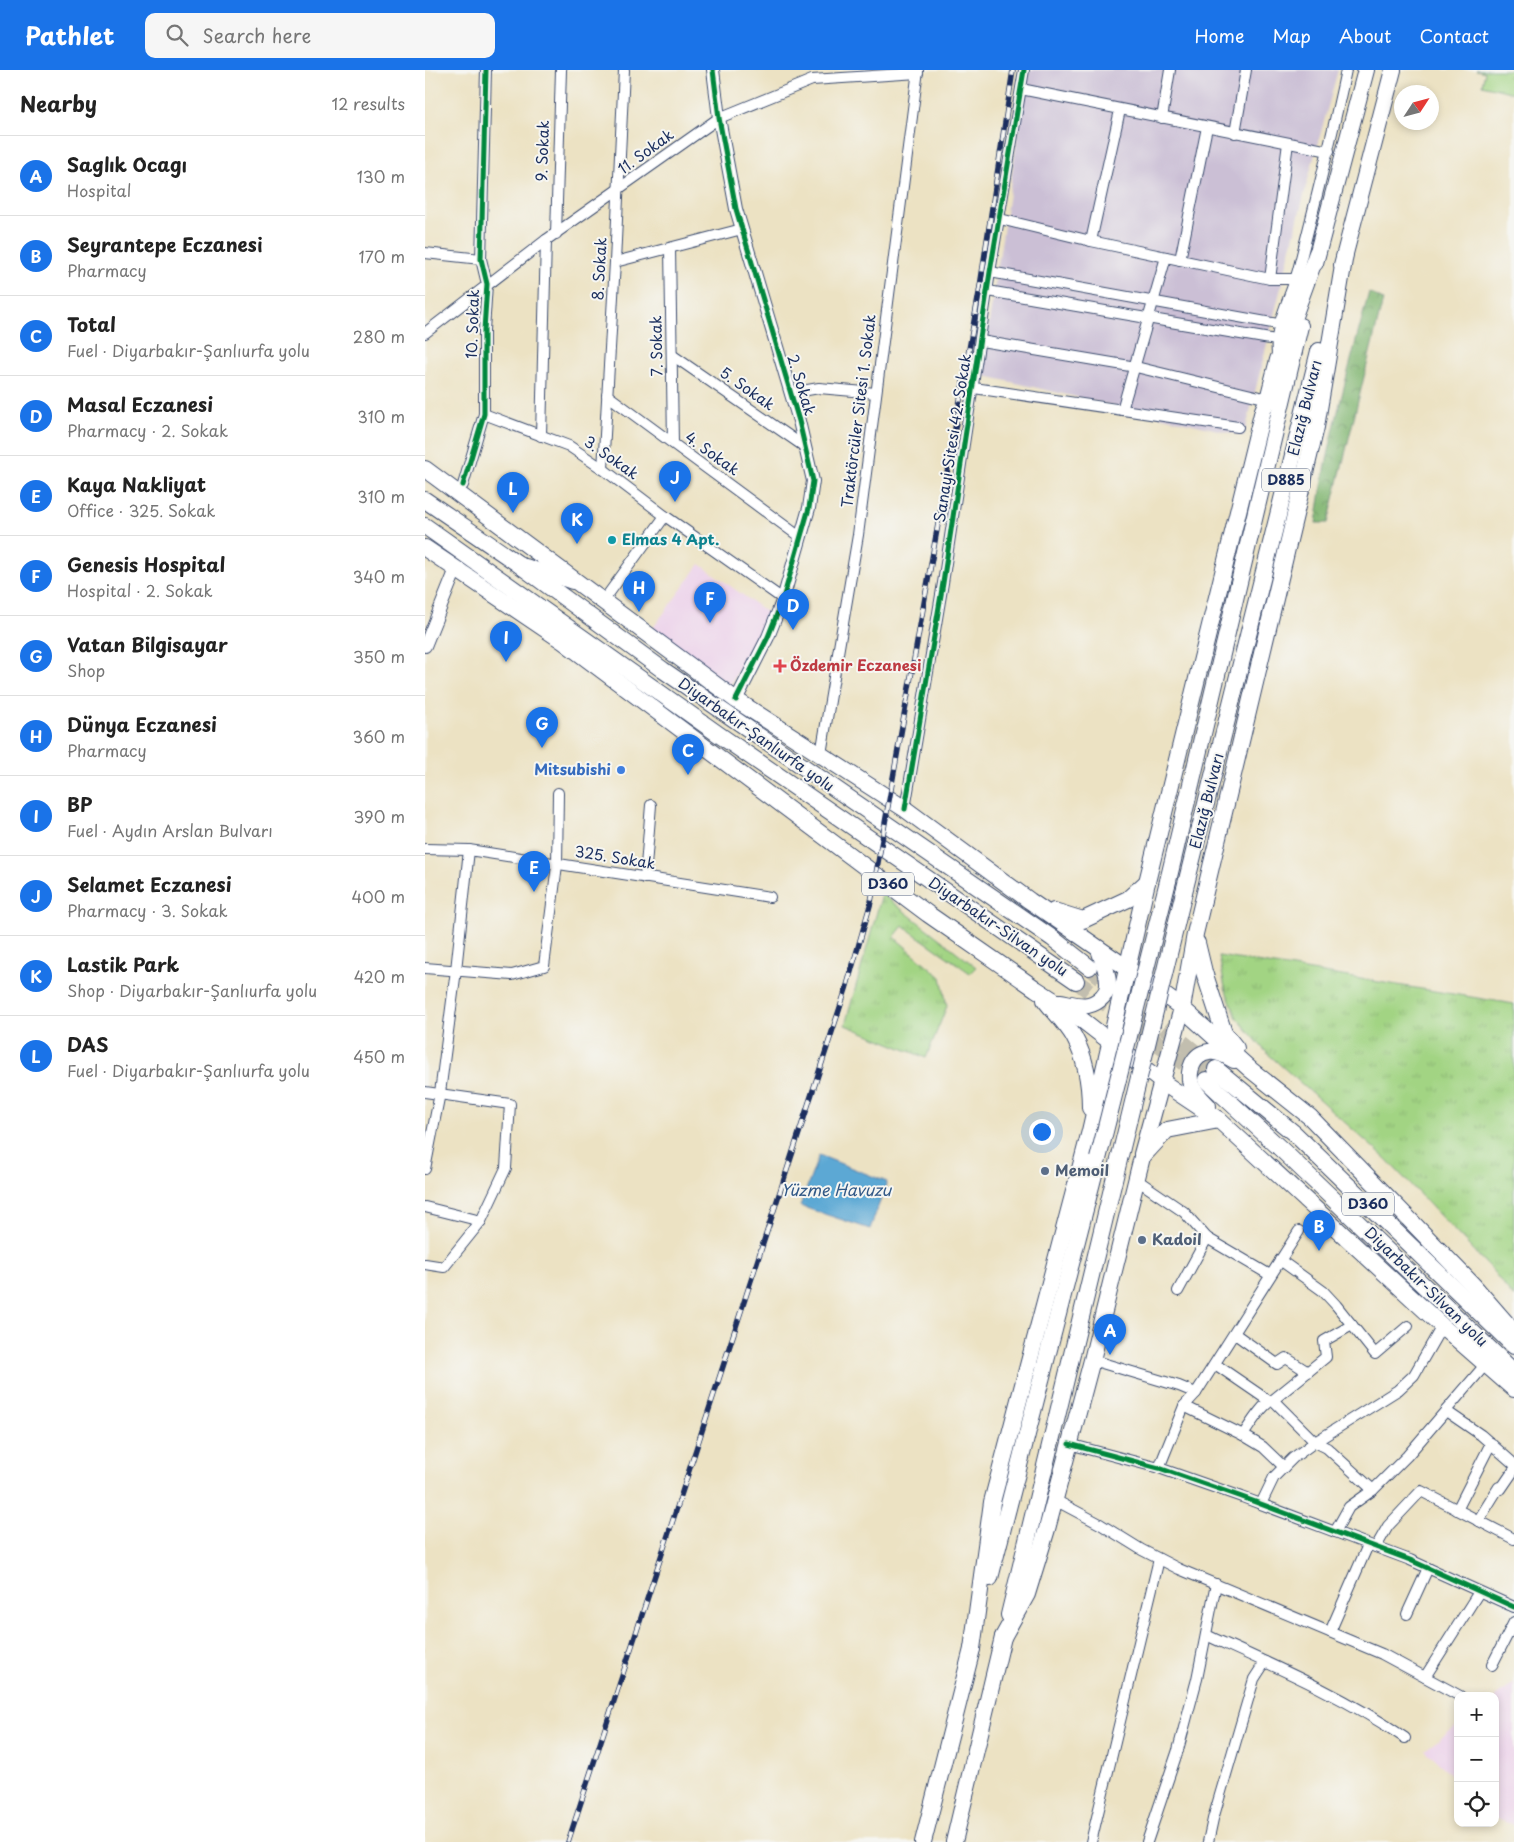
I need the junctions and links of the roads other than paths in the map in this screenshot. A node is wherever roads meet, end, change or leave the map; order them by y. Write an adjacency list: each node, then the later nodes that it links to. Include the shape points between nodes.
1 (486, 70): 32 (street, 10. Sokak)
2 (561, 70): 24 (street, 9. Sokak)
3 (624, 70): 21 (street, 8. Sokak)
4 (713, 70): 15 (street, 2. Sokak)
5 (1024, 70): 13 (street, Sanayi Sitesi 42. Sokak)
6 (1170, 70): 16 (street)
7 (1247, 70): 18 (street)
8 (1346, 70): 20 (street)
9 (1367, 70): 29 (main road, Elazığ Bulvarı / D885)
10 (1393, 70): 30 (main road, Elazığ Bulvarı / D885)
11 (918, 71): 12 (street, 11. Sokak); 51 (street, Traktörcüler Sitesi 1. Sokak)
12 (812, 75): 15 (street, 11. Sokak)
13 (1021, 89): 14 (street); 22 (street, Sanayi Sitesi 42. Sokak)
14 (1120, 110): 16 (street); 26 (street)
15 (719, 118): 21 (street, 11. Sokak); 23 (street, 2. Sokak, via 736,209)
16 (1162, 118): 17 (street)
17 (1207, 127): 18 (street); 33 (street)
18 (1235, 133): 19 (street)
19 (1288, 143): 20 (street); 36 (street)
20 (1329, 151): 37 (street)
21 (619, 190): 24 (street, 11. Sokak); 34 (street, 8. Sokak)
22 (1000, 219): 26 (street); 35 (street, Sanayi Sitesi 42. Sokak)
23 (743, 229): 27 (street); 50 (street, 2. Sokak)
24 (556, 234): 25 (street, 11. Sokak)
25 (546, 240): 38 (street, 11. Sokak); 57 (street)
26 (1091, 241): 31 (street)
27 (670, 248): 34 (street); 46 (street, 7. Sokak)
28 (425, 253): 32 (street)
29 (1317, 253): 47 (main road); 158 (main road, Elazığ Bulvarı / D885, bridge, via 1168,880)
30 (1345, 254): 88 (main road, via 1316,427); 157 (main road, Elazığ Bulvarı / D885, bridge, via 1184,892)
31 (1166, 257): 33 (street); 40 (street)
32 (481, 259): 38 (street, 10. Sokak)
33 (1180, 260): 36 (street)
34 (615, 262): 52 (street, 8. Sokak)
35 (990, 272): 39 (street, Sanayi Sitesi 42. Sokak); 40 (street)
36 (1270, 279): 37 (street)
37 (1295, 279): 42 (street)
38 (487, 284): 43 (street, 11. Sokak); 55 (street, 10. Sokak)
39 (988, 290): 41 (street); 45 (street, Sanayi Sitesi 42. Sokak)
40 (1153, 303): 41 (street); 42 (street)
41 (1149, 320): 44 (street); 48 (street)
42 (1278, 324): 44 (street)
43 (425, 333)
44 (1276, 340): 47 (street)
45 (981, 341): 48 (street); 49 (street, Sanayi Sitesi 42. Sokak)
46 (672, 355): 58 (street, 7. Sokak); 59 (street, 5. Sokak)
47 (1278, 360): 53 (main road)
48 (1136, 367): 53 (street); 54 (street)
49 (974, 388): 54 (street); 80 (street, Sanayi Sitesi 42. Sokak)
50 (790, 393): 51 (street, via 819,388); 59 (street, 2. Sokak)
51 (876, 393): 77 (street, Traktörcüler Sitesi 1. Sokak, via 858,535)
52 (607, 395): 58 (street, 4. Sokak); 61 (street, 8. Sokak)
53 (1268, 399): 85 (main road)
54 (1122, 410): 56 (street)
55 (484, 414): 57 (street, 3. Sokak); 62 (street, 10. Sokak)
56 (1238, 427)
57 (541, 436): 61 (street, 3. Sokak, via 569,446)
58 (673, 443): 66 (street, 4. Sokak)
59 (805, 447): 66 (street, 2. Sokak, via 813,481)
60 (425, 469): 70 (main road)
61 (603, 469): 64 (street, 3. Sokak)
62 (463, 485)
63 (425, 500): 68 (main road, Diyarbakır-Şanlıurfa yolu)
64 (665, 516): 71 (street, 3. Sokak); 72 (street)
65 (425, 526): 76 (main road, D360)
66 (800, 537): 71 (street, 2. Sokak)
67 (425, 548): 69 (main road)
68 (517, 563): 70 (main road); 90 (main road, Diyarbakır-Şanlıurfa yolu, via 663,670 1052,938)
69 (456, 569): 73 (street); 74 (main road, D360, via 563,641)
70 (585, 586): 72 (main road)
71 (783, 599): 75 (street, 2. Sokak)
72 (604, 600): 75 (main road)
73 (425, 646)
74 (637, 696): 76 (main road); 95 (main road, D360, via 928,914)
75 (737, 700): 77 (main road)
76 (718, 734): 94 (main road, Diyarbakır-Silvan yolu / D360)
77 (821, 754): 80 (main road)
78 (558, 793): 83 (street)
79 (651, 805): 84 (street)
80 (905, 809): 87 (main road)
81 (425, 849): 82 (street, 325. Sokak)
82 (469, 850): 83 (street, 325. Sokak); 93 (street)
83 (557, 865): 84 (street, 325. Sokak); 93 (street, via 544,966 513,975)
84 (645, 878): 86 (street, 325. Sokak)
85 (1147, 882): 87 (main road, via 1128,899 1083,920); 92 (main road)
86 (770, 897)
87 (1030, 901): 89 (main road)
88 (1195, 934): 97 (main road); 99 (main road, via 1203,972 1224,1033)
89 (1099, 949): 92 (main road); 96 (main road, via 1109,986 1100,1000 1087,1006)
90 (1089, 967)
91 (425, 968): 93 (street)
92 (1127, 968): 97 (main road); 98 (main road)
93 (456, 970): 102 (street)
94 (1076, 981)
95 (1036, 989): 96 (main road, D360); 104 (main road, via 1074,1036 1083,1056 1088,1075)
96 (1053, 1000): 98 (main road, D360)
97 (1182, 1008): 99 (main road); 100 (main road)
98 (1111, 1042): 100 (main road, D360); 104 (main road)
99 (1251, 1070): 103 (main road, via 1223,1054 1209,1051 1195,1059 1189,1076 1192,1087); 119 (main road, via 1310,1118 1473,1284)
100 (1162, 1082): 103 (main road, D360); 105 (main road)
101 (425, 1092): 102 (street)
102 (440, 1093): 106 (street); 109 (street, via 510,1104 507,1168)
103 (1219, 1120): 105 (main road, via 1167,1130); 118 (main road)
104 (1090, 1131): 158 (main road, via 992,1502)
105 (1141, 1157): 107 (main road)
106 (425, 1169)
107 (1137, 1180): 111 (street, via 1184,1212); 122 (main road)
108 (425, 1207): 109 (street)
109 (481, 1221): 113 (street, via 444,1267)
110 (1299, 1231): 112 (street)
111 (1207, 1238): 114 (street); 115 (street)
112 (1280, 1260): 114 (street); 116 (street, via 1323,1291)
113 (425, 1264)
114 (1270, 1275): 120 (street)
115 (1178, 1291)
116 (1351, 1325): 117 (street, via 1375,1354); 125 (street, via 1324,1341 1326,1357)
117 (1408, 1326)
118 (1442, 1326): 124 (main road); 133 (street, via 1415,1375 1398,1390)
119 (1514, 1332)
120 (1235, 1334): 123 (street); 125 (street, via 1277,1364 1286,1358)
121 (1514, 1346): 126 (main road, Diyarbakır-Silvan yolu / D360, via 1295,1134 1211,1075 1296,1163)
122 (1092, 1360): 128 (street); 135 (main road)
123 (1215, 1364): 128 (street); 129 (street)
124 (1485, 1365): 127 (main road); 131 (street)
125 (1308, 1372): 129 (street)
126 (1514, 1372)
127 (1514, 1389)
128 (1195, 1393): 130 (street)
129 (1271, 1400): 132 (street); 133 (street)
130 (1184, 1406): 132 (street); 138 (street)
131 (1446, 1411): 134 (street); 140 (street)
132 (1243, 1435): 137 (street)
133 (1315, 1442): 137 (street); 140 (street, via 1327,1448)
134 (1491, 1443): 136 (street); 143 (street)
135 (1069, 1444): 138 (street); 141 (main road)
136 (1514, 1464)
137 (1284, 1467): 142 (street, via 1274,1477)
138 (1159, 1468): 142 (street)
139 (1514, 1470): 144 (street)
140 (1373, 1490): 145 (street, via 1349,1507)
141 (1053, 1499): 148 (street); 157 (main road, via 1027,1594)
142 (1261, 1504): 145 (street)
143 (1457, 1510): 144 (street); 147 (street, via 1421,1491)
144 (1478, 1521): 146 (street)
145 (1335, 1532): 147 (street)
146 (1514, 1539)
147 (1372, 1546): 149 (street); 155 (street)
148 (1159, 1559): 150 (street); 166 (street)
149 (1428, 1568): 151 (street); 153 (street)
150 (1217, 1584): 155 (street); 156 (street)
151 (1479, 1592): 152 (street); 161 (street)
152 (1514, 1607)
153 (1407, 1614)
154 (1514, 1622): 160 (street)
155 (1330, 1632): 161 (street)
156 (1206, 1635): 159 (street); 167 (street, via 1178,1750)
157 (1003, 1637): 165 (main road, Elazığ Bulvarı)
158 (972, 1649): 164 (main road)
159 (1265, 1662): 163 (street, via 1376,1718); 168 (street, via 1254,1679)
160 (1492, 1666)
161 (1425, 1677): 162 (street)
162 (1454, 1693)
163 (1405, 1738)
164 (923, 1842)
165 (954, 1842)
166 (1091, 1842)
167 (1147, 1842)
168 (1208, 1842)

